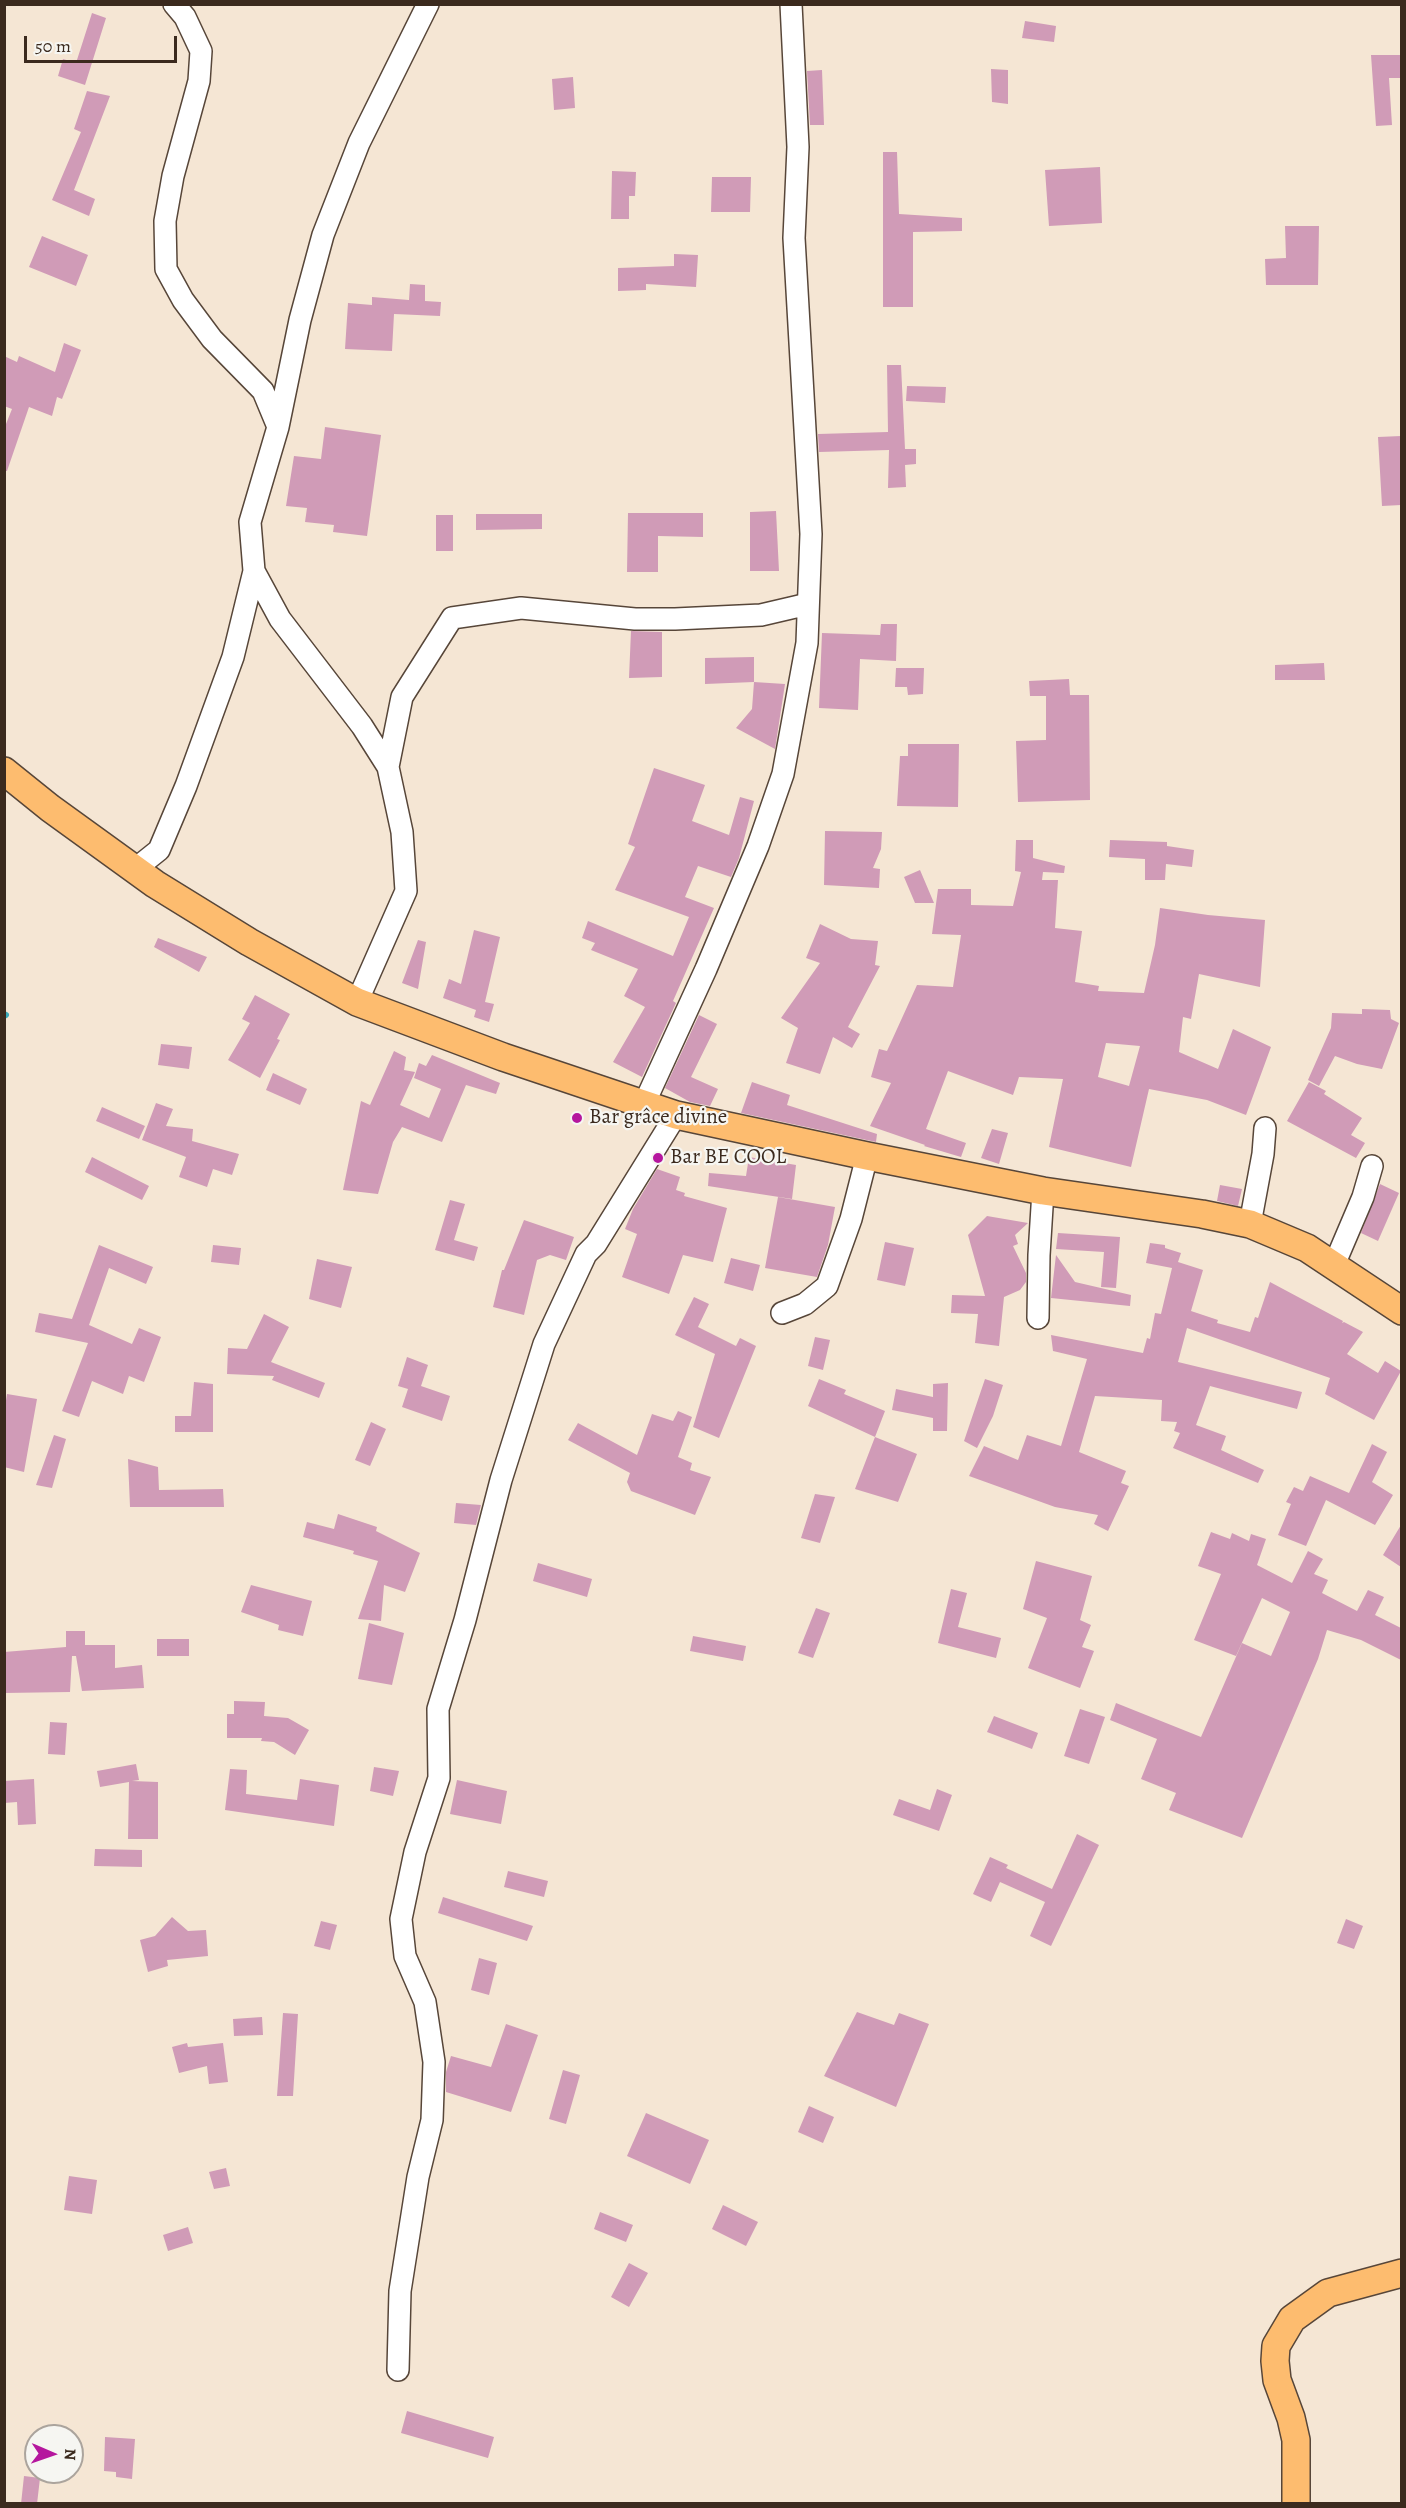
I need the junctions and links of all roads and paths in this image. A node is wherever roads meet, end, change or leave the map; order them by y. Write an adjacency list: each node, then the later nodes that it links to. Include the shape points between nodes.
1 (174, 4): 4 (street, via 185,17 201,51 199,81 165,221 166,268 183,300 212,339 263,391)
2 (428, 4): 4 (street, via 359,143 323,235)
3 (790, 4): 6 (street, via 798,147 794,238 810,511)
4 (278, 427): 5 (street, via 250,522)
5 (254, 571): 7 (street, via 280,619 362,726); 9 (street, via 233,657 186,786 159,850)
6 (808, 604): 7 (street, via 761,615 675,619 521,608 452,618 402,697); 11 (street, via 807,643 783,774 758,846)
7 (388, 767): 10 (street, via 402,832 406,891)
8 (4, 771): 9 (main road)
9 (135, 870): 10 (main road, via 249,942)
10 (357, 1002): 11 (main road)
11 (644, 1104): 12 (main road)
12 (676, 1115): 14 (main road); 23 (street, via 586,1254 544,1344 501,1480 438,1710 439,1778 415,1852 401,1919 405,1956 425,2002 434,2062 432,2120 418,2177 400,2291)
13 (1265, 1128): 17 (street)
14 (867, 1156): 16 (main road); 20 (street, via 851,1219 827,1286 805,1304)
15 (1372, 1166): 18 (street)
16 (1043, 1191): 17 (main road); 21 (street)
17 (1250, 1224): 18 (main road, via 1307,1248)
18 (1334, 1265): 19 (main road)
19 (1401, 1311)
20 (782, 1313)
21 (1038, 1318)
22 (1401, 2273): 24 (main road, via 1328,2293 1292,2319 1276,2346 1277,2380 1296,2440)
23 (398, 2370)
24 (1296, 2504)

